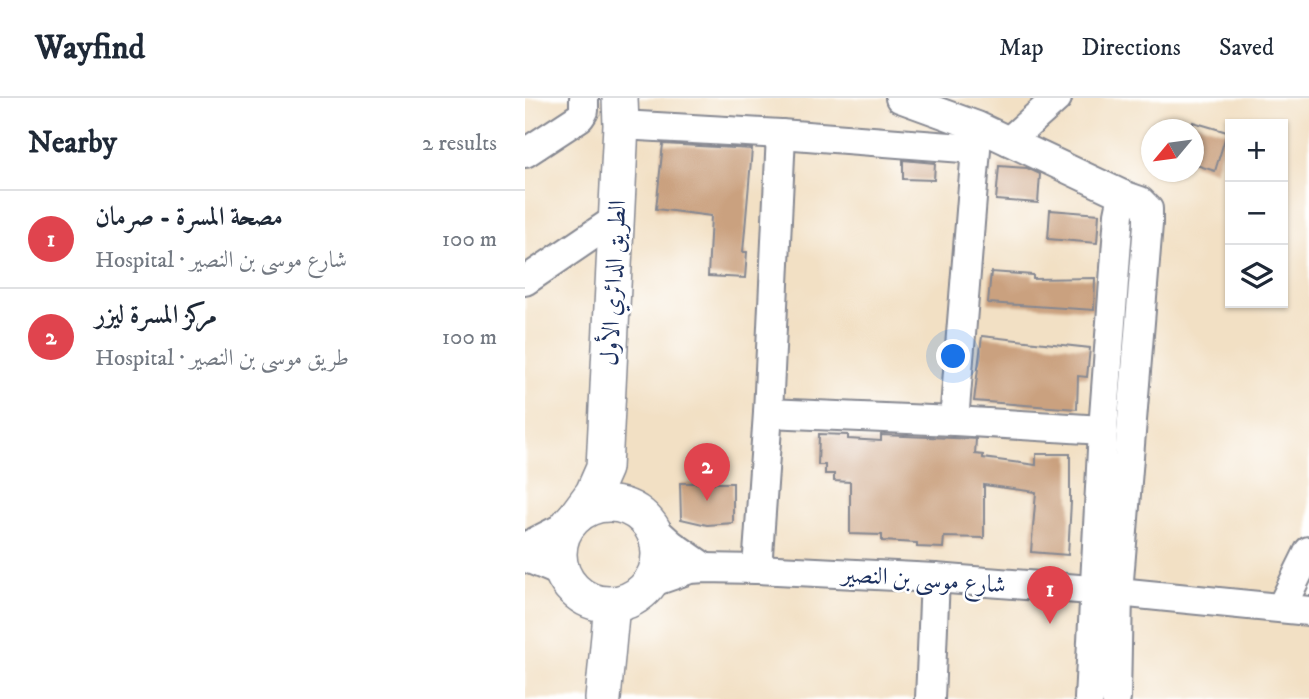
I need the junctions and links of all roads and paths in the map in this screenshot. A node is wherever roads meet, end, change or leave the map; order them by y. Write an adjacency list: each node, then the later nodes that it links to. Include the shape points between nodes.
1 (584, 98): 8 (street, via 580,117)
2 (900, 98): 6 (street)
3 (1057, 98): 7 (street)
4 (620, 111): 5 (street); 10 (main road, الطريق الدائري الأول)
5 (781, 134): 6 (street); 12 (street)
6 (976, 138): 7 (street); 13 (street)
7 (1009, 141): 9 (street)
8 (525, 153)
9 (1123, 195): 14 (street); 26 (street, via 1146,205 1148,213)
10 (616, 219): 11 (street); 15 (main road, الطريق الدائري الأول)
11 (525, 281)
12 (768, 413): 13 (street); 22 (street)
13 (954, 421): 14 (street)
14 (1103, 430): 26 (street)
15 (604, 468): 16 (main road, via 616,490); 17 (main road, via 593,493)
16 (641, 517): 17 (main road, via 613,504 593,507); 21 (street); 25 (main road, via 658,544 658,565)
17 (572, 521): 18 (street); 23 (main road, via 561,540)
18 (525, 547)
19 (1309, 551): 28 (street)
20 (525, 557): 23 (street)
21 (705, 568): 22 (street, شارع موسى بن النصير); 25 (street, شارع موسى بن النصير)
22 (757, 569): 24 (street, شارع موسى بن النصير)
23 (563, 573): 27 (main road, via 583,597)
24 (935, 578): 26 (street, شارع موسى بن النصير); 31 (street)
25 (650, 583): 27 (main road, via 640,594)
26 (1105, 591): 28 (street, شارع موسى بن النصير); 32 (street); 33 (street)
27 (612, 604): 30 (main road)
28 (1281, 608): 29 (street, شارع موسى بن النصير)
29 (1309, 611)
30 (603, 699)
31 (930, 699)
32 (1089, 699)
33 (1116, 699)

